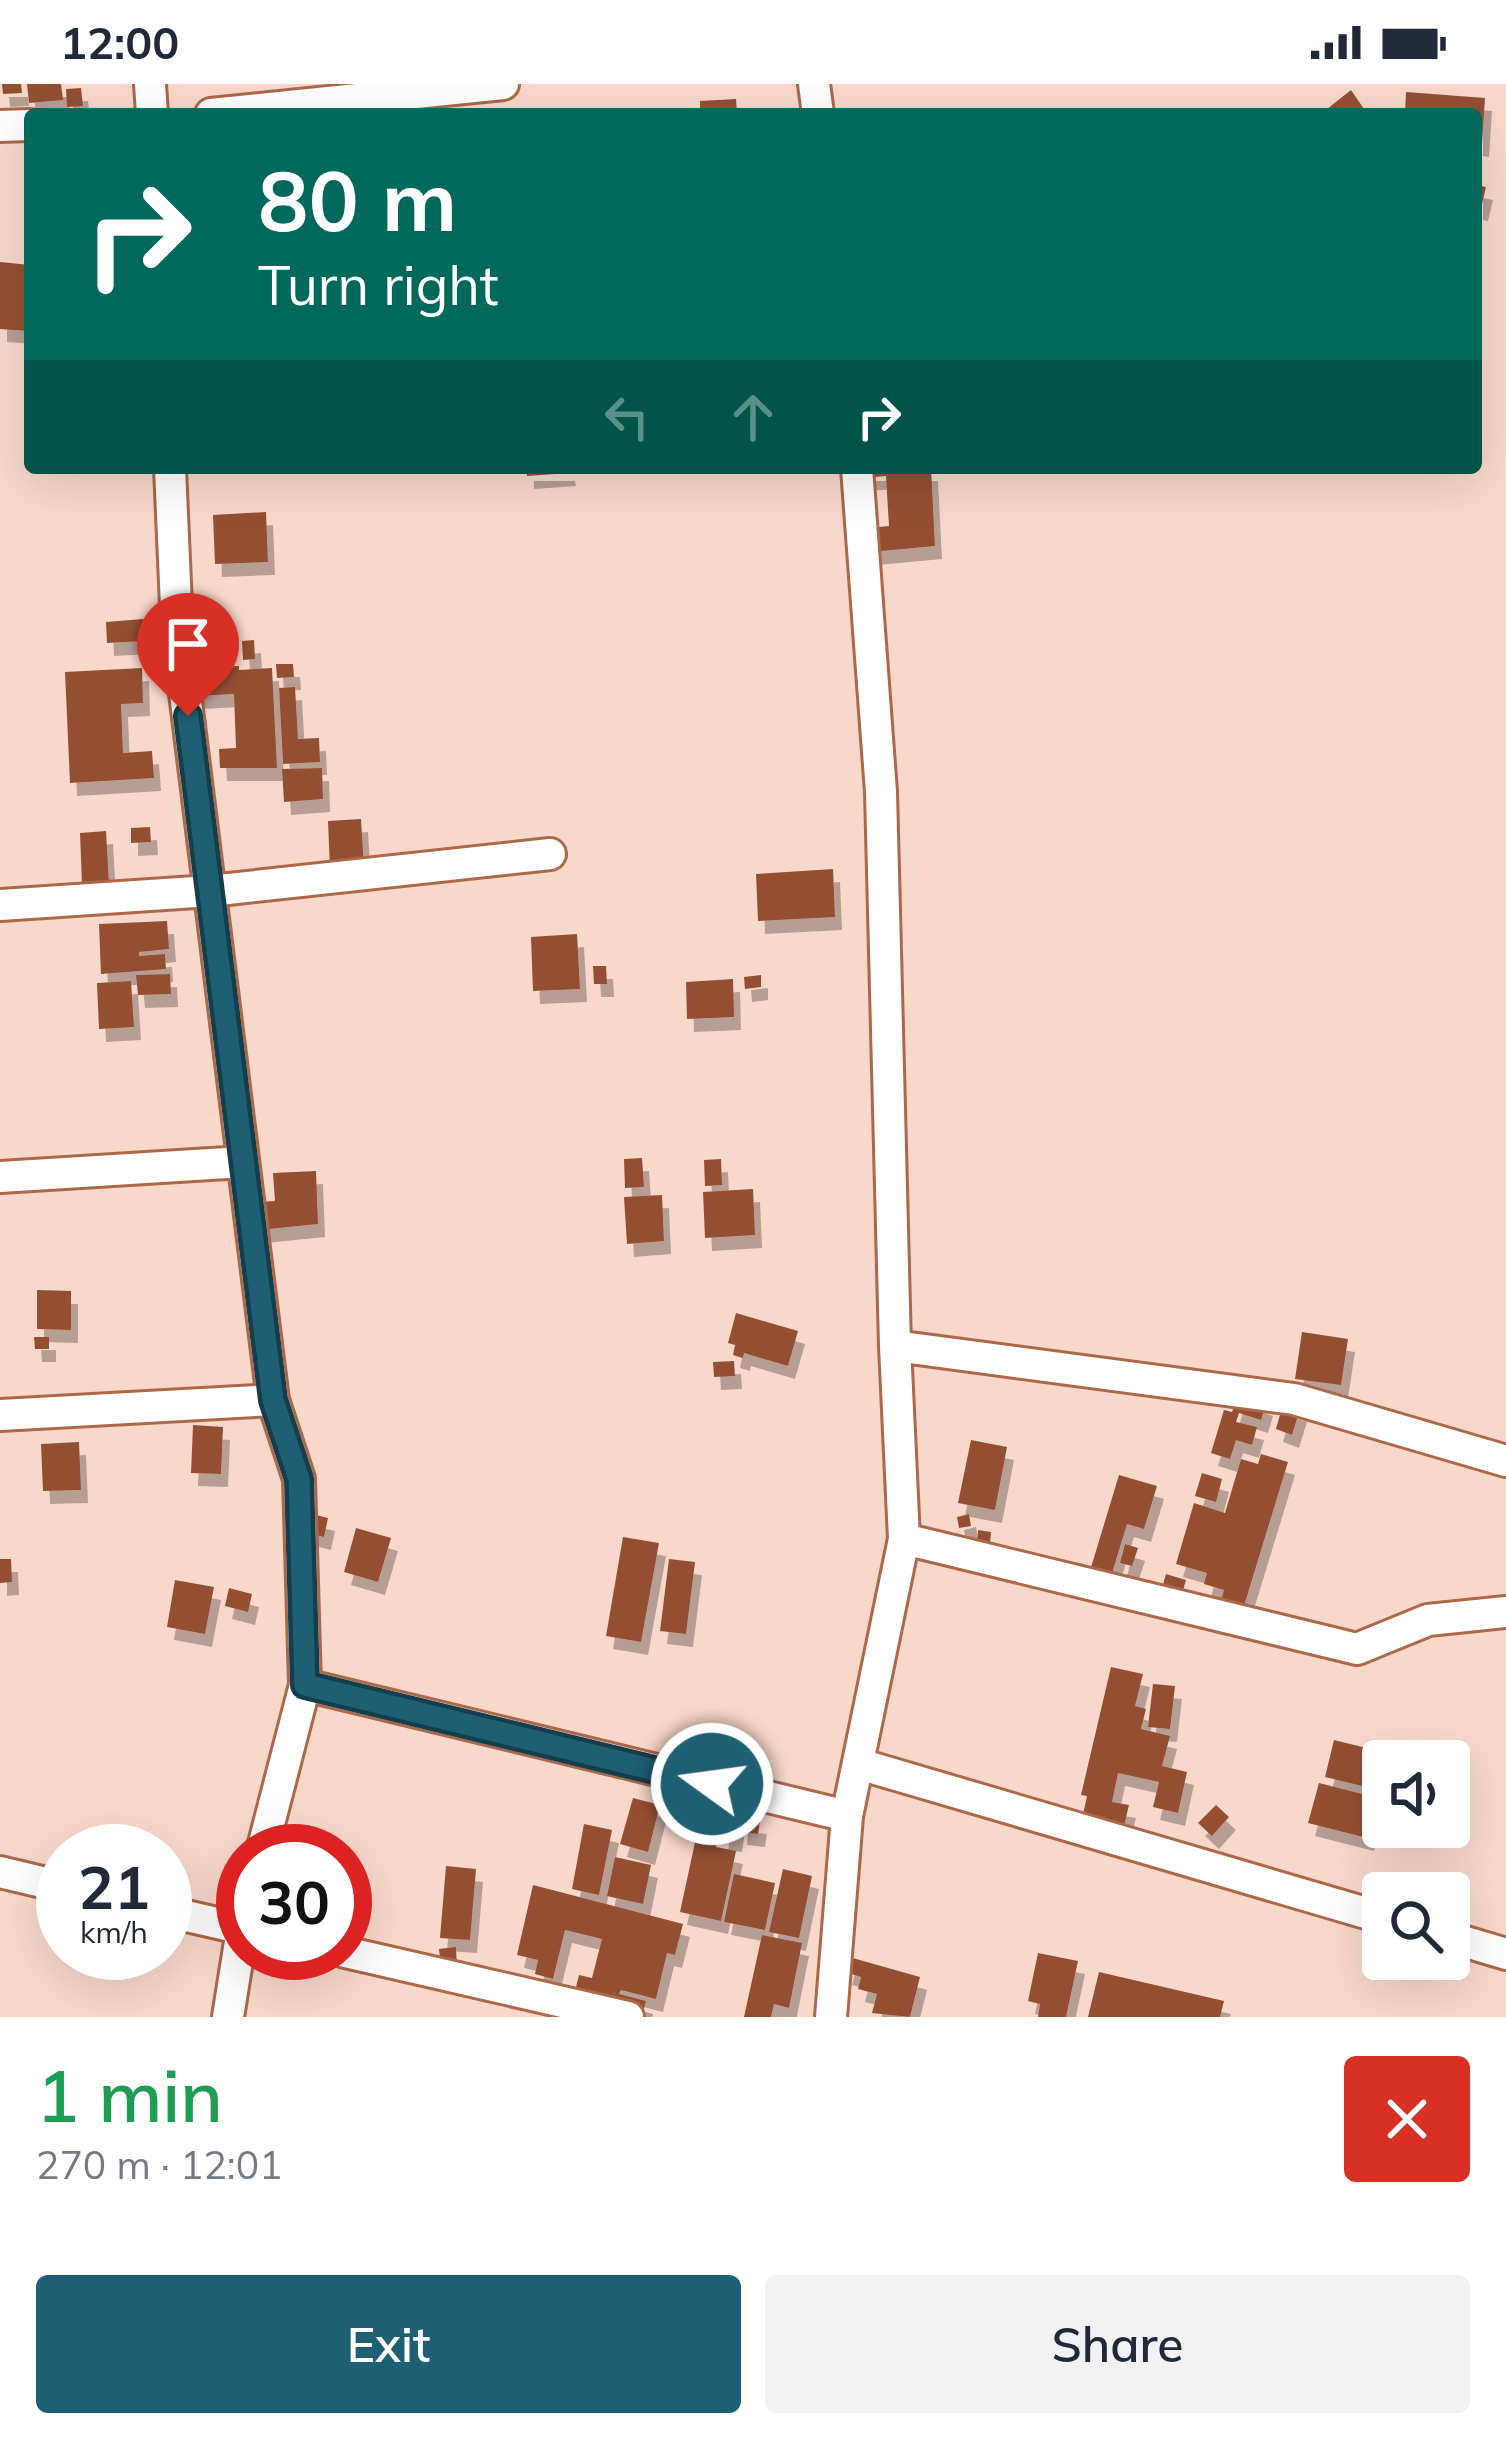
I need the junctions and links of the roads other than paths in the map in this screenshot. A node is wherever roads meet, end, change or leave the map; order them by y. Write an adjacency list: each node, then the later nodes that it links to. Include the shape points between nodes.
1 (503, 84): 2 (street)
2 (269, 108)
3 (170, 474): 6 (street, via 177,629)
4 (857, 474): 10 (street, via 881,792)
5 (550, 854): 6 (street)
6 (209, 891): 7 (street); 8 (street)
7 (0, 905)
8 (243, 1162): 9 (street); 11 (street)
9 (0, 1177)
10 (895, 1346): 13 (street, via 1294,1399); 14 (street)
11 (273, 1400): 12 (street); 16 (street, via 299,1479)
12 (0, 1415)
13 (1506, 1461)
14 (904, 1540): 15 (street, via 1358,1649 1428,1620); 17 (street)
15 (1506, 1612)
16 (305, 1685): 18 (street); 19 (street)
17 (859, 1764): 18 (street); 22 (street)
18 (847, 1816): 29 (street)
19 (269, 1824)
20 (0, 1872): 21 (street)
21 (36, 1881)
22 (1362, 1912)
23 (1470, 1943): 24 (street)
24 (1506, 1954)
25 (372, 1958): 28 (street)
26 (234, 1980): 27 (street)
27 (228, 2017)
28 (628, 2017)
29 (831, 2017)

